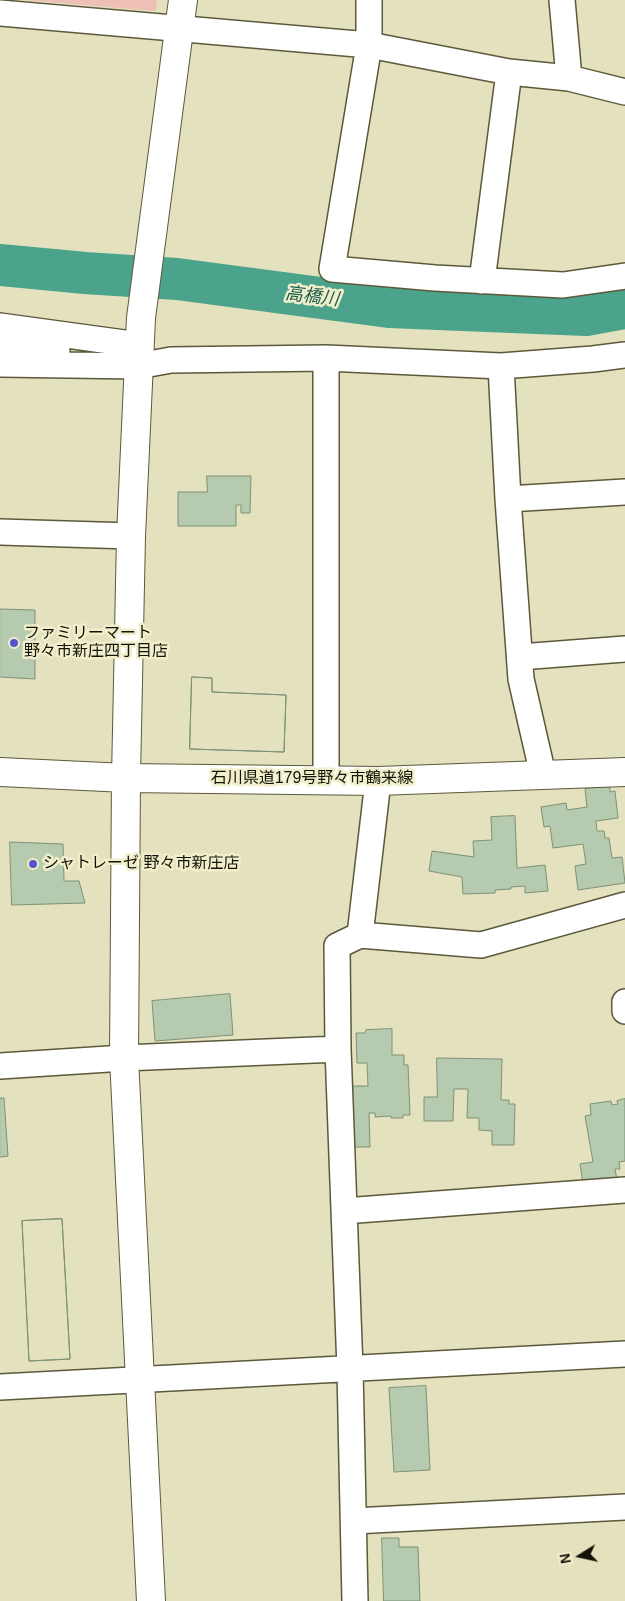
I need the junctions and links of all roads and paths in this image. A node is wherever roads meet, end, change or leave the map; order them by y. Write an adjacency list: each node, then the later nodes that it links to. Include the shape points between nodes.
1 (183, 0): 5 (street)
2 (369, 0): 6 (street)
3 (562, 0): 8 (street)
4 (0, 13): 5 (street)
5 (179, 28): 6 (street); 14 (street, via 141,318)
6 (369, 45): 7 (street); 11 (street, via 332,269)
7 (510, 72): 8 (street); 11 (street)
8 (569, 78): 9 (street)
9 (625, 92)
10 (625, 276): 11 (street, via 563,285)
11 (482, 281)
12 (0, 326): 14 (street)
13 (0, 344): 14 (street, via 81,354)
14 (132, 351): 16 (street, via 171,360); 17 (street); 22 (street)
15 (625, 355): 18 (street)
16 (326, 358): 18 (street); 29 (street)
17 (0, 364)
18 (501, 366): 20 (street)
19 (625, 492): 20 (street)
20 (508, 499): 24 (street)
21 (0, 532): 22 (street)
22 (131, 536): 28 (street)
23 (625, 649): 24 (street)
24 (520, 657): 27 (street, via 521,679)
25 (0, 772): 28 (street, 石川県道179号野々市鶴来線)
26 (625, 772): 27 (street, 石川県道179号野々市鶴来線)
27 (543, 775): 30 (street, 石川県道179号野々市鶴来線)
28 (126, 778): 29 (street, 石川県道179号野々市鶴来線); 36 (street)
29 (326, 780): 30 (street, 石川県道179号野々市鶴来線)
30 (378, 781): 32 (street)
31 (625, 905): 32 (street, via 481,945)
32 (360, 935): 35 (street, via 337,946)
33 (625, 1002): 34 (street)
34 (625, 1011)
35 (338, 1050): 36 (street); 39 (street)
36 (124, 1058): 37 (street); 42 (street)
37 (0, 1066)
38 (625, 1190): 39 (street)
39 (344, 1211): 41 (street)
40 (625, 1354): 41 (street)
41 (350, 1369): 42 (street); 45 (street)
42 (141, 1379): 43 (street); 46 (street)
43 (0, 1387)
44 (625, 1507): 45 (street)
45 (354, 1522): 47 (street)
46 (151, 1601)
47 (355, 1601)

